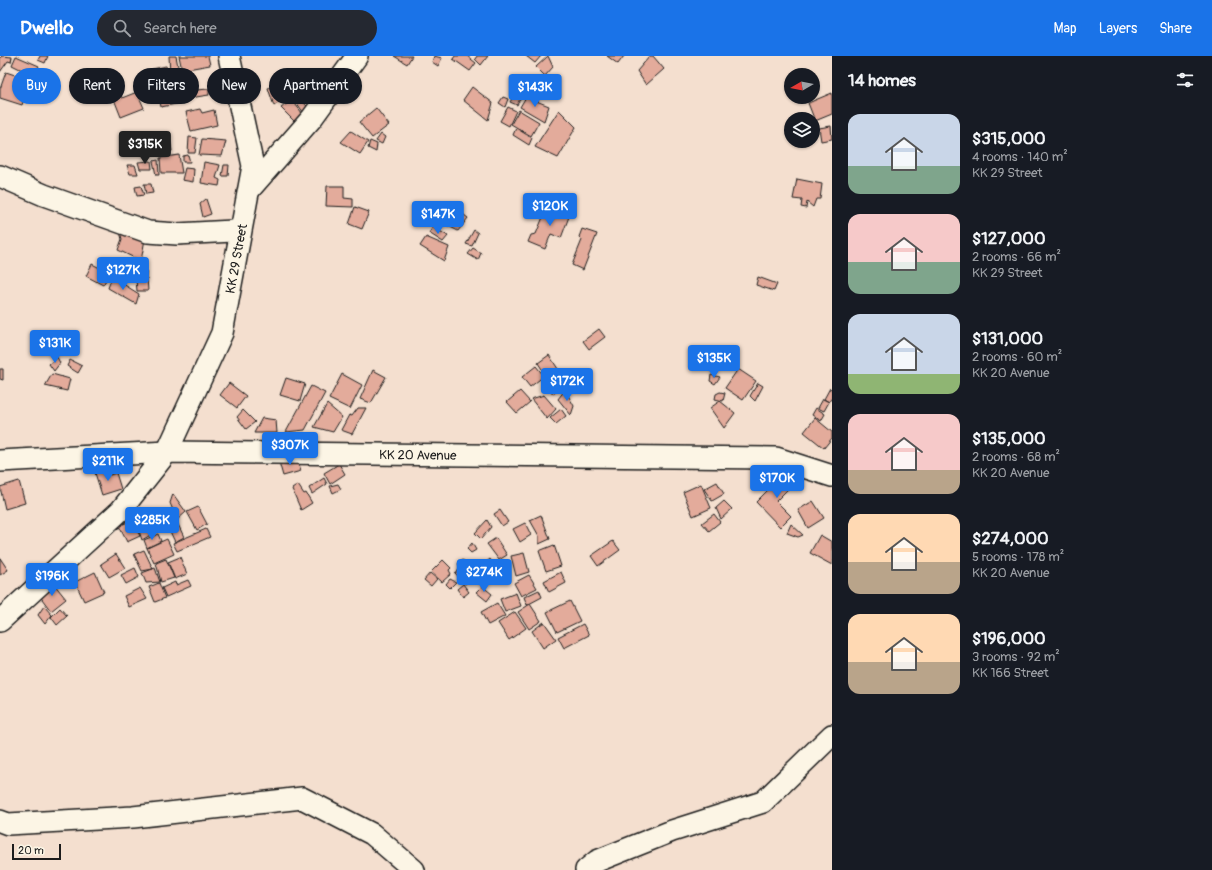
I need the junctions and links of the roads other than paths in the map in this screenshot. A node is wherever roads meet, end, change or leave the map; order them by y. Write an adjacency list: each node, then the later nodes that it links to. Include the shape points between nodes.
1 (229, 56): 4 (street, KK 29 Street, via 253,166)
2 (357, 56): 4 (street, via 312,118)
3 (0, 176): 5 (street, via 44,195 148,232)
4 (248, 191): 5 (street, KK 29 Street)
5 (240, 233): 6 (street, KK 29 Street, via 222,333)
6 (167, 452): 7 (street, KK 20 Avenue); 8 (street, KK 20 Avenue, via 776,458); 9 (street, KK 29 Street, via 121,510)
7 (0, 461)
8 (832, 476)
9 (0, 621)
10 (832, 735): 13 (street, via 763,802 672,831 597,861)
11 (0, 821): 12 (street, via 8,824 134,818 302,798 372,834)
12 (414, 870)
13 (586, 870)

